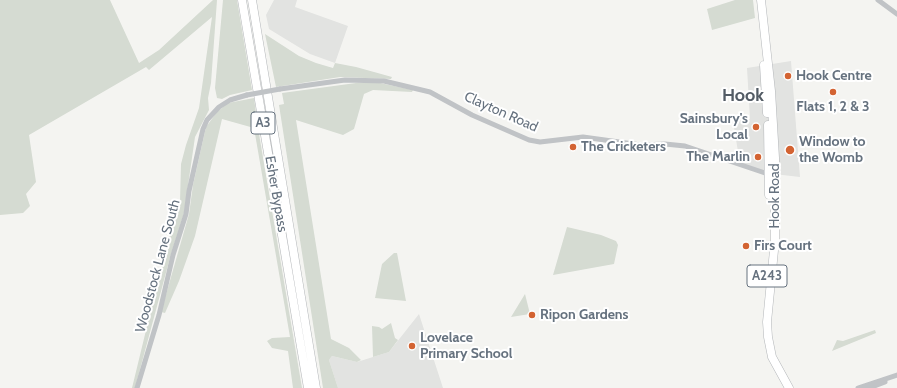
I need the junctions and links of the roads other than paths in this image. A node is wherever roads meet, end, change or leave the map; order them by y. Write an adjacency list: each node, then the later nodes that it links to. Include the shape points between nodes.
1 (242, 0): 12 (highway, Esher Bypass / A3)
2 (252, 0): 13 (highway, Esher Bypass / A3)
3 (757, 0): 8 (highway, Hook Road / A243)
4 (761, 0): 8 (highway, Hook Road / A243, via 772,103)
5 (878, 0): 6 (street)
6 (897, 14)
7 (218, 107): 8 (street, Clayton Road, bridge, via 247,95 280,89 345,80 384,81 430,92 472,115 529,140 548,141 583,137 641,145 685,146); 11 (street, Woodstock Lane South, via 207,120 200,139 186,214)
8 (772, 177): 14 (highway, Hook Road / A243, via 763,334 769,362); 15 (highway, Hook Road / A243, via 775,240 767,322 768,337 772,358)
9 (897, 375): 16 (street)
10 (897, 378): 17 (street)
11 (137, 388)
12 (308, 388)
13 (316, 388)
14 (781, 388)
15 (789, 388)
16 (858, 388)
17 (869, 388)

